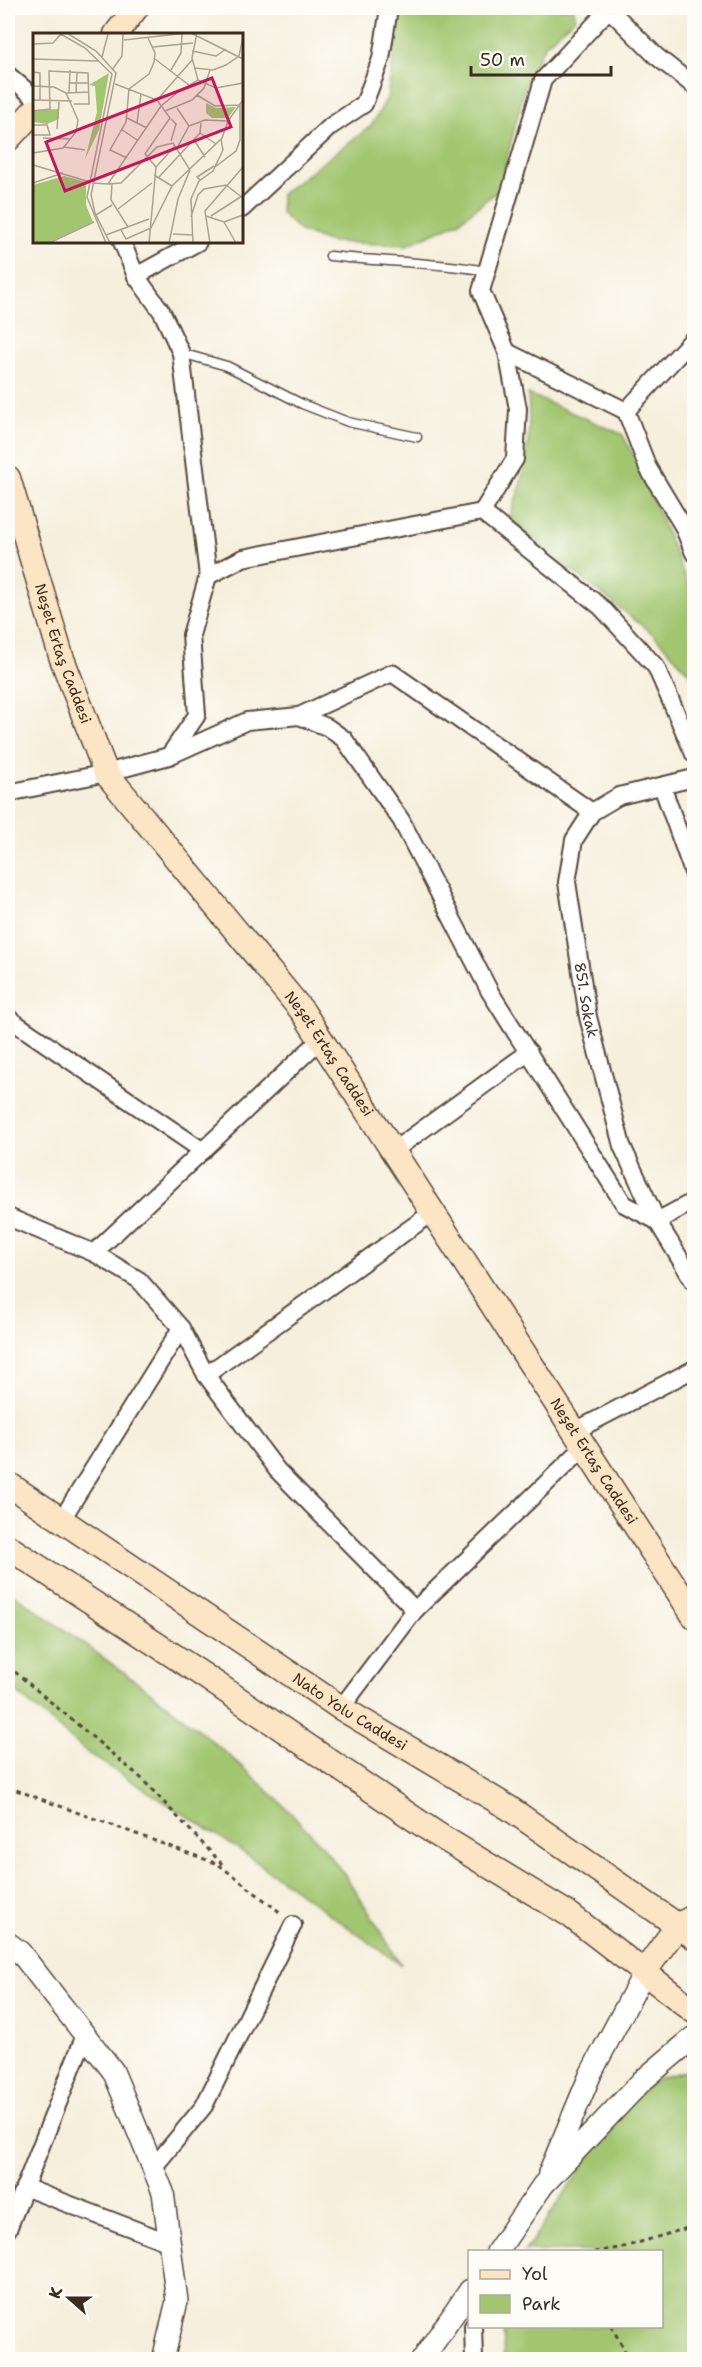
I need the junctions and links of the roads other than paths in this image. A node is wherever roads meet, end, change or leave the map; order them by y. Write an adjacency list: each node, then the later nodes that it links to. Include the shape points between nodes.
1 (136, 8): 4 (main road)
2 (389, 8): 10 (street, via 381,59 364,104 331,126)
3 (608, 8): 6 (street, via 656,56); 14 (street, via 543,80)
4 (117, 33)
5 (8, 75): 7 (street)
6 (694, 86)
7 (33, 96)
8 (33, 112): 9 (main road)
9 (8, 139)
10 (243, 208)
11 (122, 243): 15 (street)
12 (196, 243): 15 (street)
13 (330, 256): 14 (lane)
14 (487, 271): 17 (street, via 481,291)
15 (136, 276): 18 (street, via 162,312)
16 (694, 338): 19 (street)
17 (507, 352): 19 (street); 22 (street, via 518,409 515,459)
18 (182, 353): 20 (lane, via 227,366 348,422); 25 (street)
19 (626, 411): 23 (street, via 648,468)
20 (417, 437)
21 (8, 478): 29 (main road, Neşet Ertaş Caddesi, via 60,656)
22 (482, 512): 25 (street, via 243,558); 27 (street, via 601,607 656,667)
23 (689, 525): 24 (street)
24 (694, 553)
25 (208, 576): 28 (street, via 191,635 197,715)
26 (298, 716): 28 (street, via 247,721); 33 (street, via 392,673); 37 (street, via 327,727 344,739 401,820 490,992)
27 (694, 754)
28 (169, 756): 29 (street)
29 (106, 773): 32 (street); 36 (main road, Neşet Ertaş Caddesi)
30 (694, 778): 31 (street, 851. Sokak)
31 (662, 786): 33 (street, 851. Sokak, via 619,796); 34 (street)
32 (8, 793)
33 (592, 812): 43 (street, 851. Sokak, via 574,840 567,882 588,1017 622,1146)
34 (694, 875)
35 (8, 1018): 38 (street)
36 (321, 1039): 38 (street); 39 (main road, Neşet Ertaş Caddesi)
37 (529, 1052): 39 (street); 43 (street, via 624,1204)
38 (203, 1151): 44 (street)
39 (393, 1151): 41 (main road, Neşet Ertaş Caddesi)
40 (694, 1201): 43 (street)
41 (433, 1212): 48 (street); 49 (main road, Neşet Ertaş Caddesi)
42 (8, 1217): 44 (street)
43 (657, 1221): 45 (street, 851. Sokak)
44 (94, 1253): 46 (street, via 139,1280)
45 (694, 1282)
46 (182, 1328): 48 (street); 51 (street)
47 (694, 1369): 49 (street)
48 (206, 1375): 53 (street, via 277,1470)
49 (580, 1438): 53 (street); 54 (main road, Neşet Ertaş Caddesi)
50 (8, 1484): 51 (main road, Nato Yolu Caddesi)
51 (62, 1520): 55 (main road, Nato Yolu Caddesi)
52 (8, 1547): 59 (main road, via 435,1833 570,1915)
53 (415, 1610): 55 (street)
54 (694, 1616)
55 (342, 1708): 57 (main road, Nato Yolu Caddesi, via 509,1808)
56 (292, 1925): 63 (street, via 204,2106)
57 (689, 1926): 59 (main road)
58 (8, 1943): 61 (street, via 20,1952)
59 (645, 1971): 60 (main road); 64 (street, via 591,2073)
60 (694, 2011)
61 (85, 2035): 63 (street, via 113,2071); 65 (street)
62 (694, 2037): 64 (street, via 642,2081)
63 (153, 2168): 67 (street, via 163,2192)
64 (543, 2185): 68 (street)
65 (24, 2187): 66 (street); 67 (street)
66 (8, 2229)
67 (170, 2243): 71 (street, via 177,2301)
68 (498, 2250)
69 (468, 2293): 72 (street)
70 (473, 2328): 73 (street)
71 (163, 2360)
72 (422, 2360)
73 (474, 2360)

